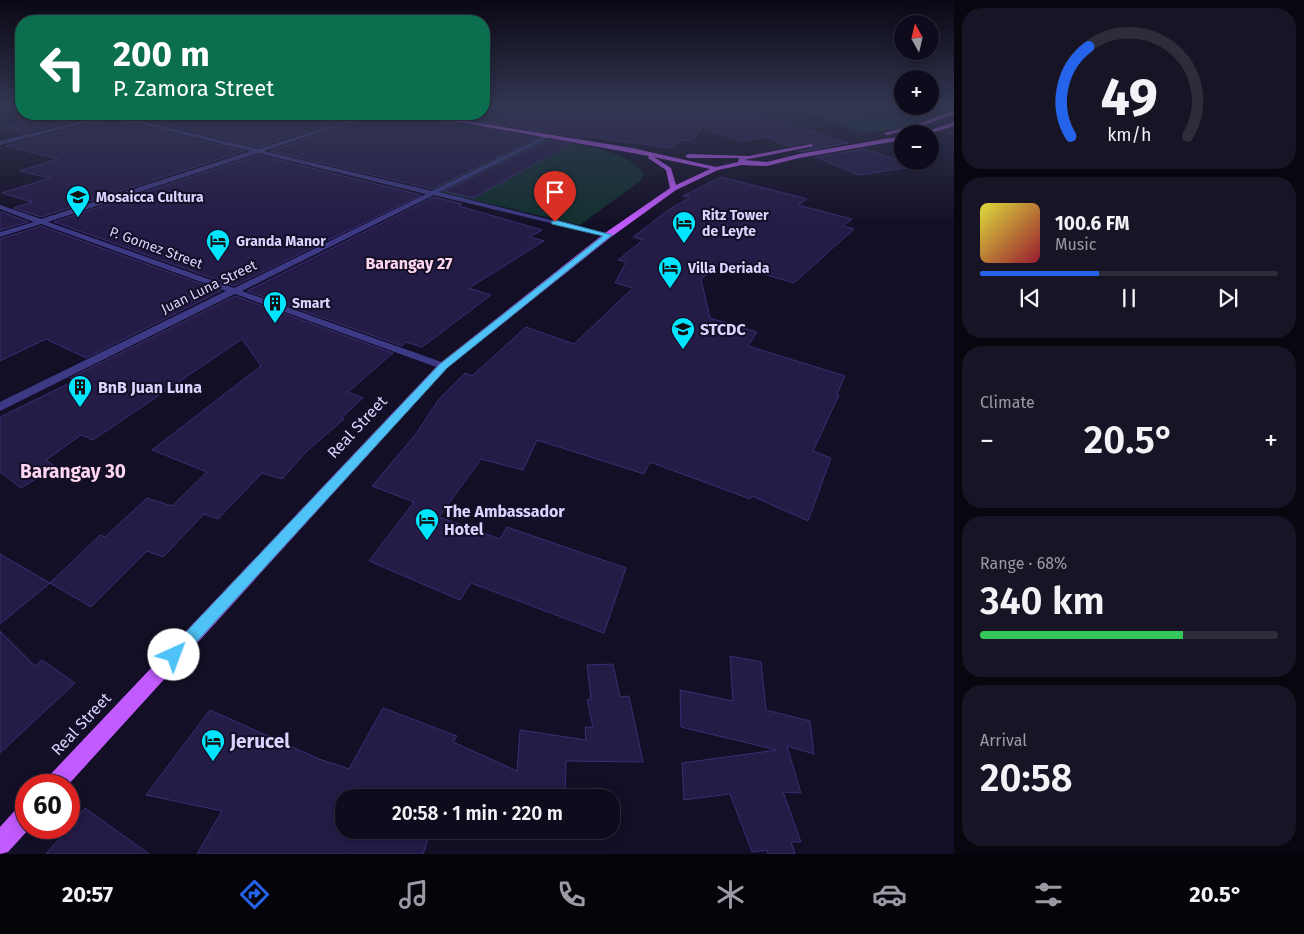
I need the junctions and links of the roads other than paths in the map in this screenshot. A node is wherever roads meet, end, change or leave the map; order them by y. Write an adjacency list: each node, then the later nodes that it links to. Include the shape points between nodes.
1 (235, 146): 8 (street)
2 (271, 146): 8 (street)
3 (527, 146): 14 (street, Juan Luna Street)
4 (607, 146): 7 (main road)
5 (811, 146): 9 (main road); 10 (main road)
6 (857, 146): 9 (main road)
7 (632, 150): 10 (main road, via 701,157); 12 (main road); 13 (main road, via 669,169)
8 (255, 151): 14 (street); 16 (street)
9 (827, 151): 11 (main road, via 767,164)
10 (753, 156): 11 (main road, via 741,159)
11 (742, 164): 12 (main road, Real Street)
12 (716, 169): 13 (main road, Real Street)
13 (674, 189): 18 (main road, Real Street)
14 (430, 192): 18 (street); 19 (street, Juan Luna Street)
15 (0, 206): 16 (street, P. Gomez Street)
16 (41, 222): 17 (street); 19 (street, P. Gomez Street)
17 (0, 235)
18 (608, 235): 20 (main road, Real Street)
19 (233, 291): 20 (street, P. Gomez Street); 21 (street, Juan Luna Street)
20 (443, 366): 22 (main road, Real Street)
21 (0, 407)
22 (64, 774)
23 (15, 827): 24 (main road)
24 (0, 844)

